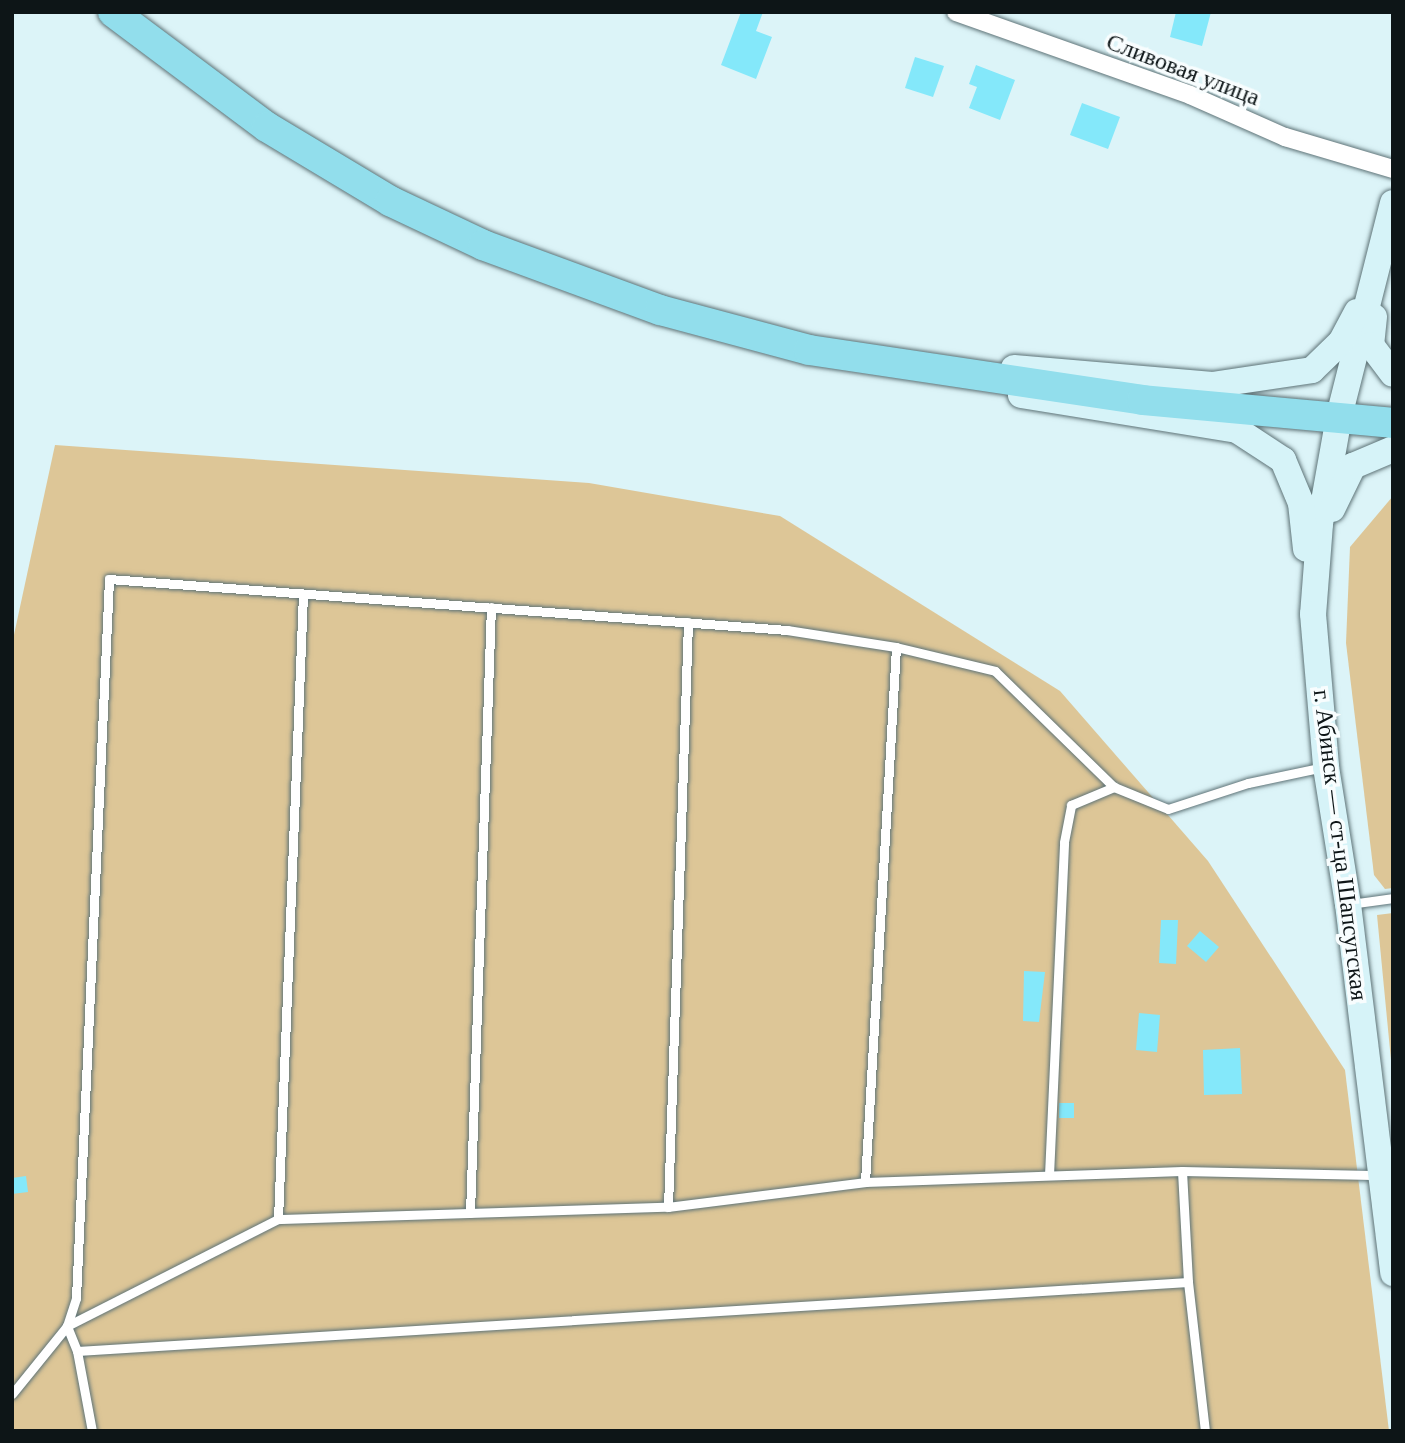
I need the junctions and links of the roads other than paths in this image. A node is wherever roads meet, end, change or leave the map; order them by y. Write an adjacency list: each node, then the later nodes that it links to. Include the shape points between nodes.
1 (113, 12): 6 (highway, via 267,127 390,201 482,245 660,310)
2 (956, 12): 3 (street, Сливовая улица, via 1190,95 1285,138)
3 (1393, 169)
4 (1393, 203): 5 (main road)
5 (1378, 270): 6 (main road, via 1342,342 1312,370 1212,385); 7 (main road, via 1371,345); 8 (main road, г. Абинск — ст-ца Шапсугская)
6 (809, 351): 8 (highway, via 1142,400); 13 (main road, via 1055,402 1237,430 1283,460 1301,503)
7 (1393, 374)
8 (1339, 417): 9 (highway); 13 (main road, г. Абинск — ст-ца Шапсугская, via 1320,524)
9 (1393, 423)
10 (1393, 449): 13 (main road, via 1353,466 1334,499)
11 (303, 593): 12 (lane); 26 (lane); 29 (lane, via 109,579 76,1298)
12 (491, 607): 14 (lane); 25 (lane)
13 (1313, 614): 16 (main road, г. Абинск — ст-ца Шапсугская)
14 (688, 622): 15 (lane, via 787,629); 24 (lane)
15 (896, 647): 17 (lane, via 995,671); 23 (lane)
16 (1326, 767): 17 (lane, via 1248,783 1168,808); 19 (main road, г. Абинск — ст-ца Шапсугская)
17 (1114, 787): 21 (lane, via 1071,805 1066,830)
18 (1393, 898): 19 (lane)
19 (1348, 904): 22 (main road, г. Абинск — ст-ца Шапсугская)
20 (1182, 1171): 21 (lane); 22 (lane); 28 (lane)
21 (1049, 1175): 23 (lane)
22 (1381, 1175): 27 (main road, г. Абинск — ст-ца Шапсугская)
23 (864, 1182): 24 (lane)
24 (668, 1207): 25 (lane)
25 (470, 1213): 26 (lane)
26 (278, 1219): 29 (lane)
27 (1393, 1273)
28 (1188, 1282): 30 (lane); 33 (lane)
29 (67, 1326): 30 (lane); 31 (lane)
30 (77, 1351): 32 (lane)
31 (12, 1394)
32 (92, 1431)
33 (1205, 1431)

